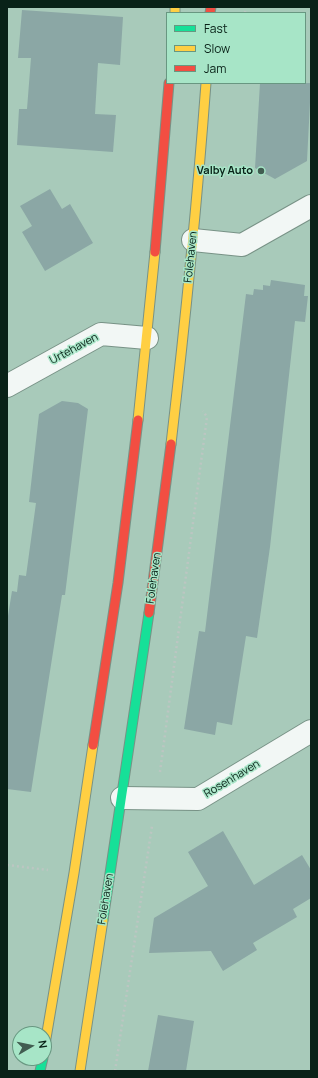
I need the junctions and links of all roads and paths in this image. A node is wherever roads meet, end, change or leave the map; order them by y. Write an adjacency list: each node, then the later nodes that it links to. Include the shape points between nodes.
1 (169, 84): 5 (main road)
2 (206, 84): 4 (main road, Folehaven)
3 (311, 206): 4 (street, via 242,245)
4 (192, 240): 8 (main road, Folehaven, via 171,448)
5 (147, 338): 6 (street, Urtehaven, via 101,334); 10 (main road, via 118,583)
6 (7, 386)
7 (311, 731): 8 (street, Rosenhaven, via 198,799)
8 (122, 798): 12 (main road, Folehaven)
9 (7, 865): 10 (path)
10 (74, 873): 11 (main road)
11 (48, 1026)
12 (80, 1071)

